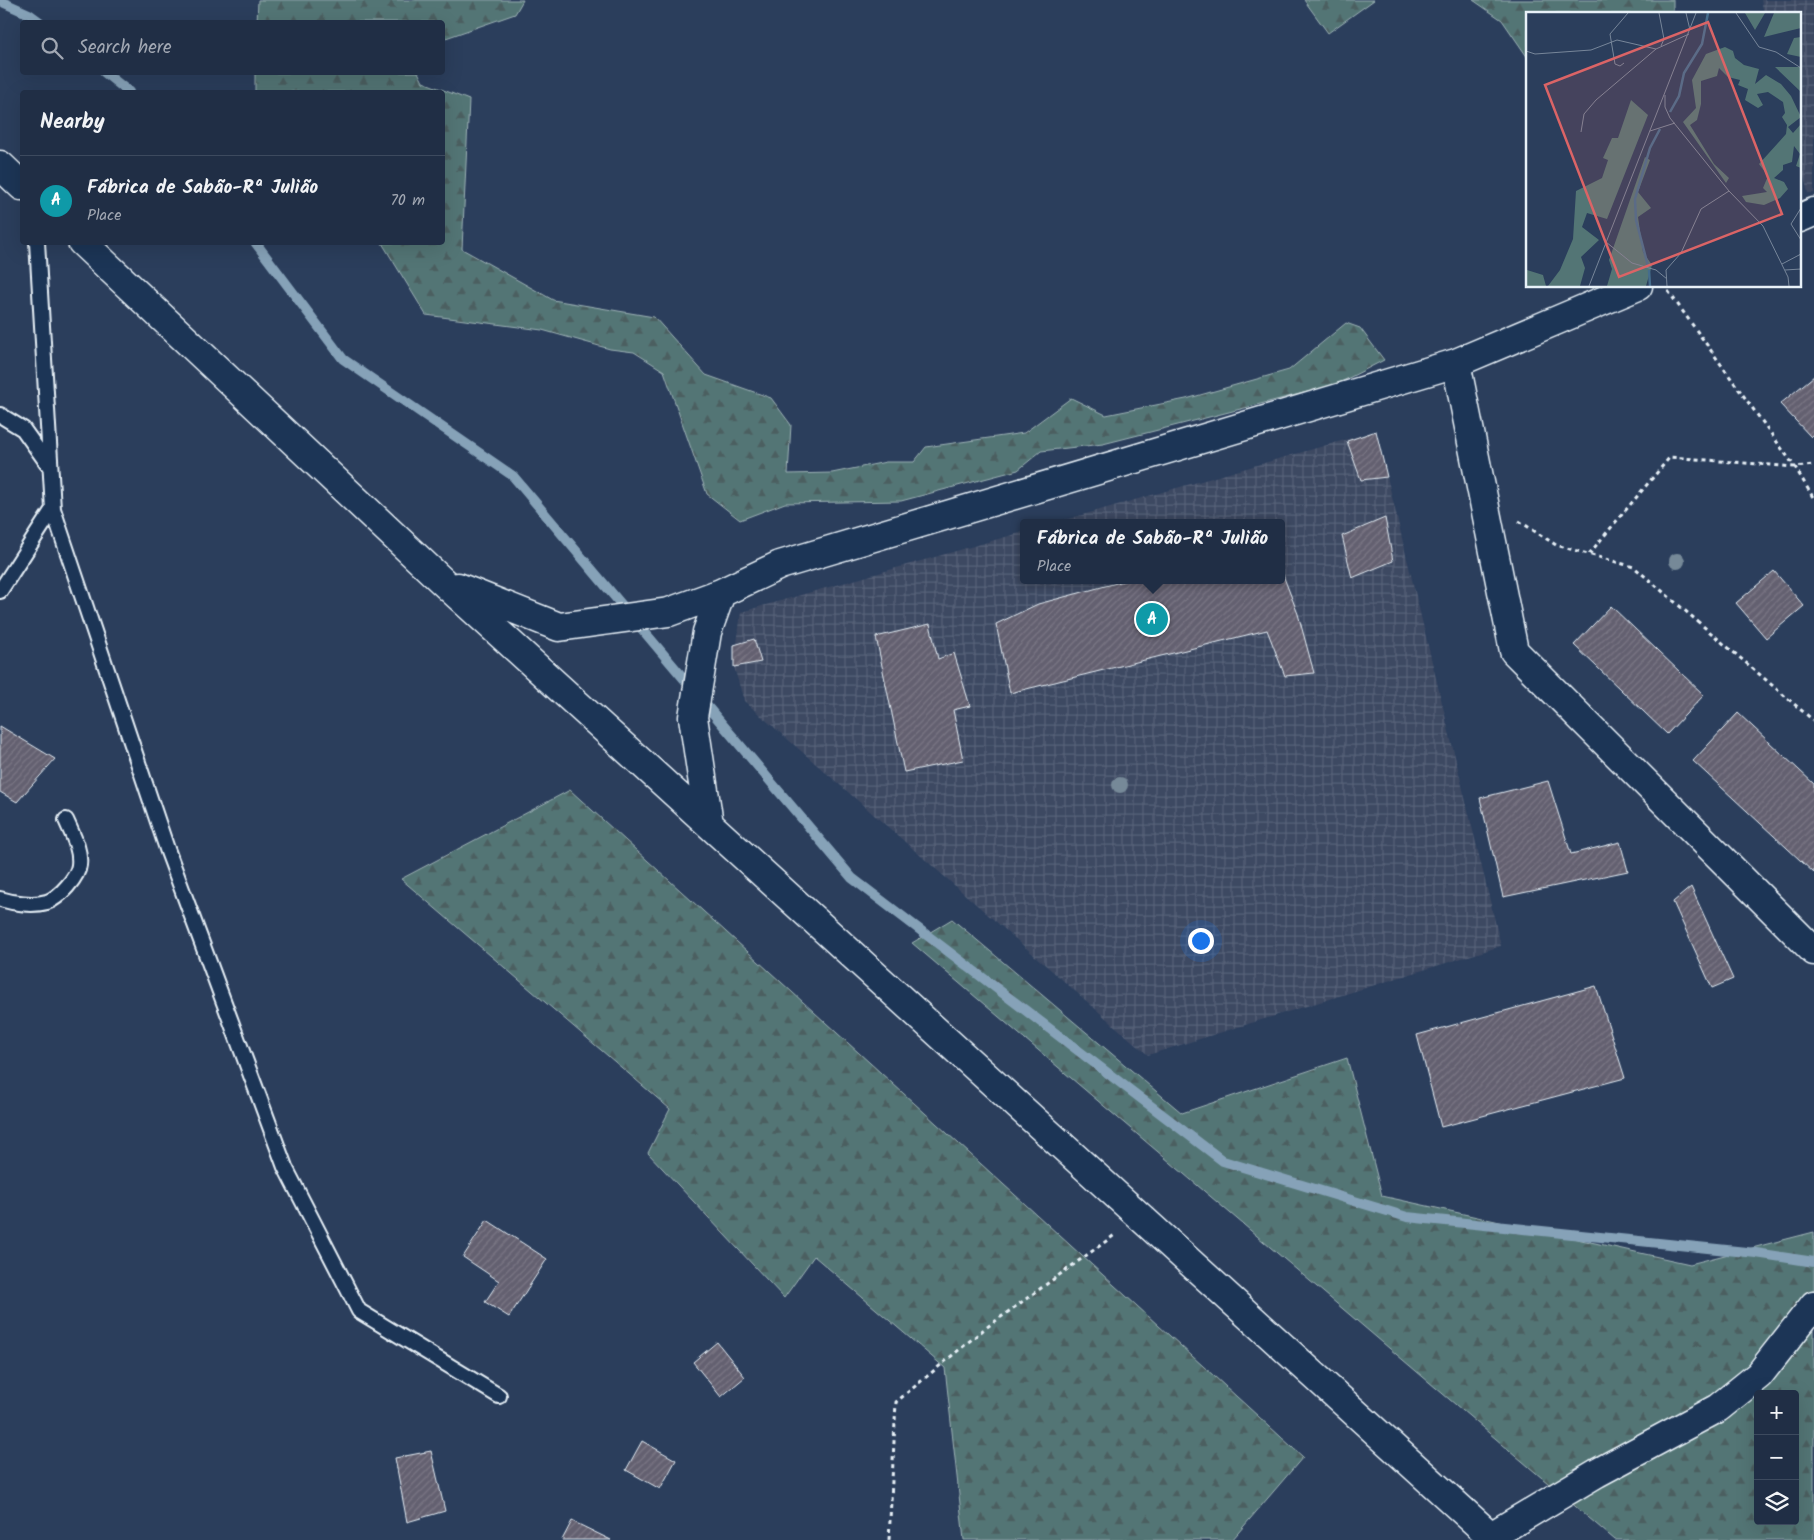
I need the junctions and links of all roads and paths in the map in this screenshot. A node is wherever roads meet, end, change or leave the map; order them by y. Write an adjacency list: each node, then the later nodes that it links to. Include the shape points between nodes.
1 (1814, 212): 2 (street)
2 (1802, 217)
3 (37, 245): 10 (lane)
4 (85, 245): 16 (street)
5 (1633, 288): 7 (street)
6 (1666, 288): 11 (path)
7 (1456, 363): 12 (street); 18 (street, via 780,565)
8 (0, 415): 10 (lane, via 22,429)
9 (1814, 465): 11 (path)
10 (50, 467): 14 (lane)
11 (1795, 467): 13 (path); 15 (path, via 1670,458)
12 (1483, 498): 15 (path, via 1556,545); 23 (street, via 1514,651)
13 (1814, 499)
14 (53, 509): 17 (lane); 26 (lane, via 167,849 285,1167 359,1311)
15 (1589, 554): 19 (path, via 1634,567)
16 (442, 581): 18 (street, via 560,627 669,612); 21 (street)
17 (0, 591)
18 (721, 593): 21 (street, via 707,632 693,717)
19 (1814, 721)
20 (66, 820): 22 (lane, via 79,851 79,866 72,880 47,902 27,904)
21 (709, 824): 24 (street)
22 (0, 899)
23 (1814, 951)
24 (1140, 1216): 27 (street); 28 (path, via 983,1330 896,1402)
25 (1814, 1305): 27 (street, via 1759,1375 1718,1408 1597,1473)
26 (499, 1396)
27 (1493, 1538)
28 (889, 1540)

